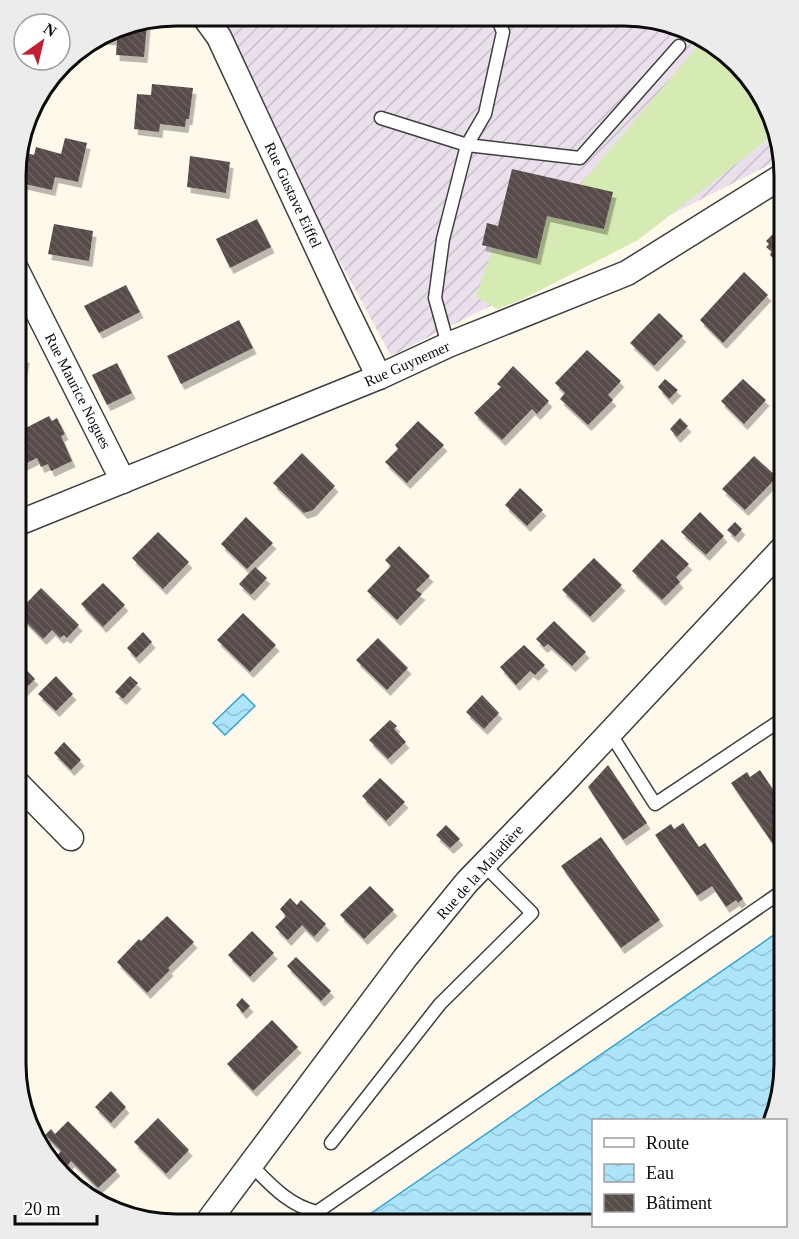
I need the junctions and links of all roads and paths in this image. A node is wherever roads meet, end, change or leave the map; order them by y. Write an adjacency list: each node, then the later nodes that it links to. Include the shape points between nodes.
1 (211, 26): 9 (street, Rue Gustave Eiffel)
2 (500, 26): 5 (lane, via 503,33 485,114)
3 (679, 46): 5 (lane, via 580,158)
4 (381, 118): 5 (lane)
5 (467, 145): 8 (lane, via 443,239 435,298)
6 (774, 181): 8 (street, Rue Guynemer, via 627,273)
7 (26, 289): 10 (street, Rue Maurice Nogues)
8 (448, 345): 9 (street, Rue Guynemer)
9 (379, 377): 10 (street, Rue Guynemer)
10 (123, 481): 11 (street, Rue Guynemer)
11 (26, 520)
12 (774, 558): 14 (street, Rue de la Maladière)
13 (773, 725): 14 (lane, via 655,804)
14 (610, 733): 17 (street, Rue de la Maladière)
15 (26, 793): 16 (street)
16 (71, 838)
17 (484, 865): 19 (lane, via 532,913 440,1004); 20 (street, Rue de la Maladière, via 405,958)
18 (773, 897): 20 (lane, via 317,1212 282,1196)
19 (331, 1143)
20 (251, 1165): 21 (street, Rue de la Maladière)
21 (214, 1214)

